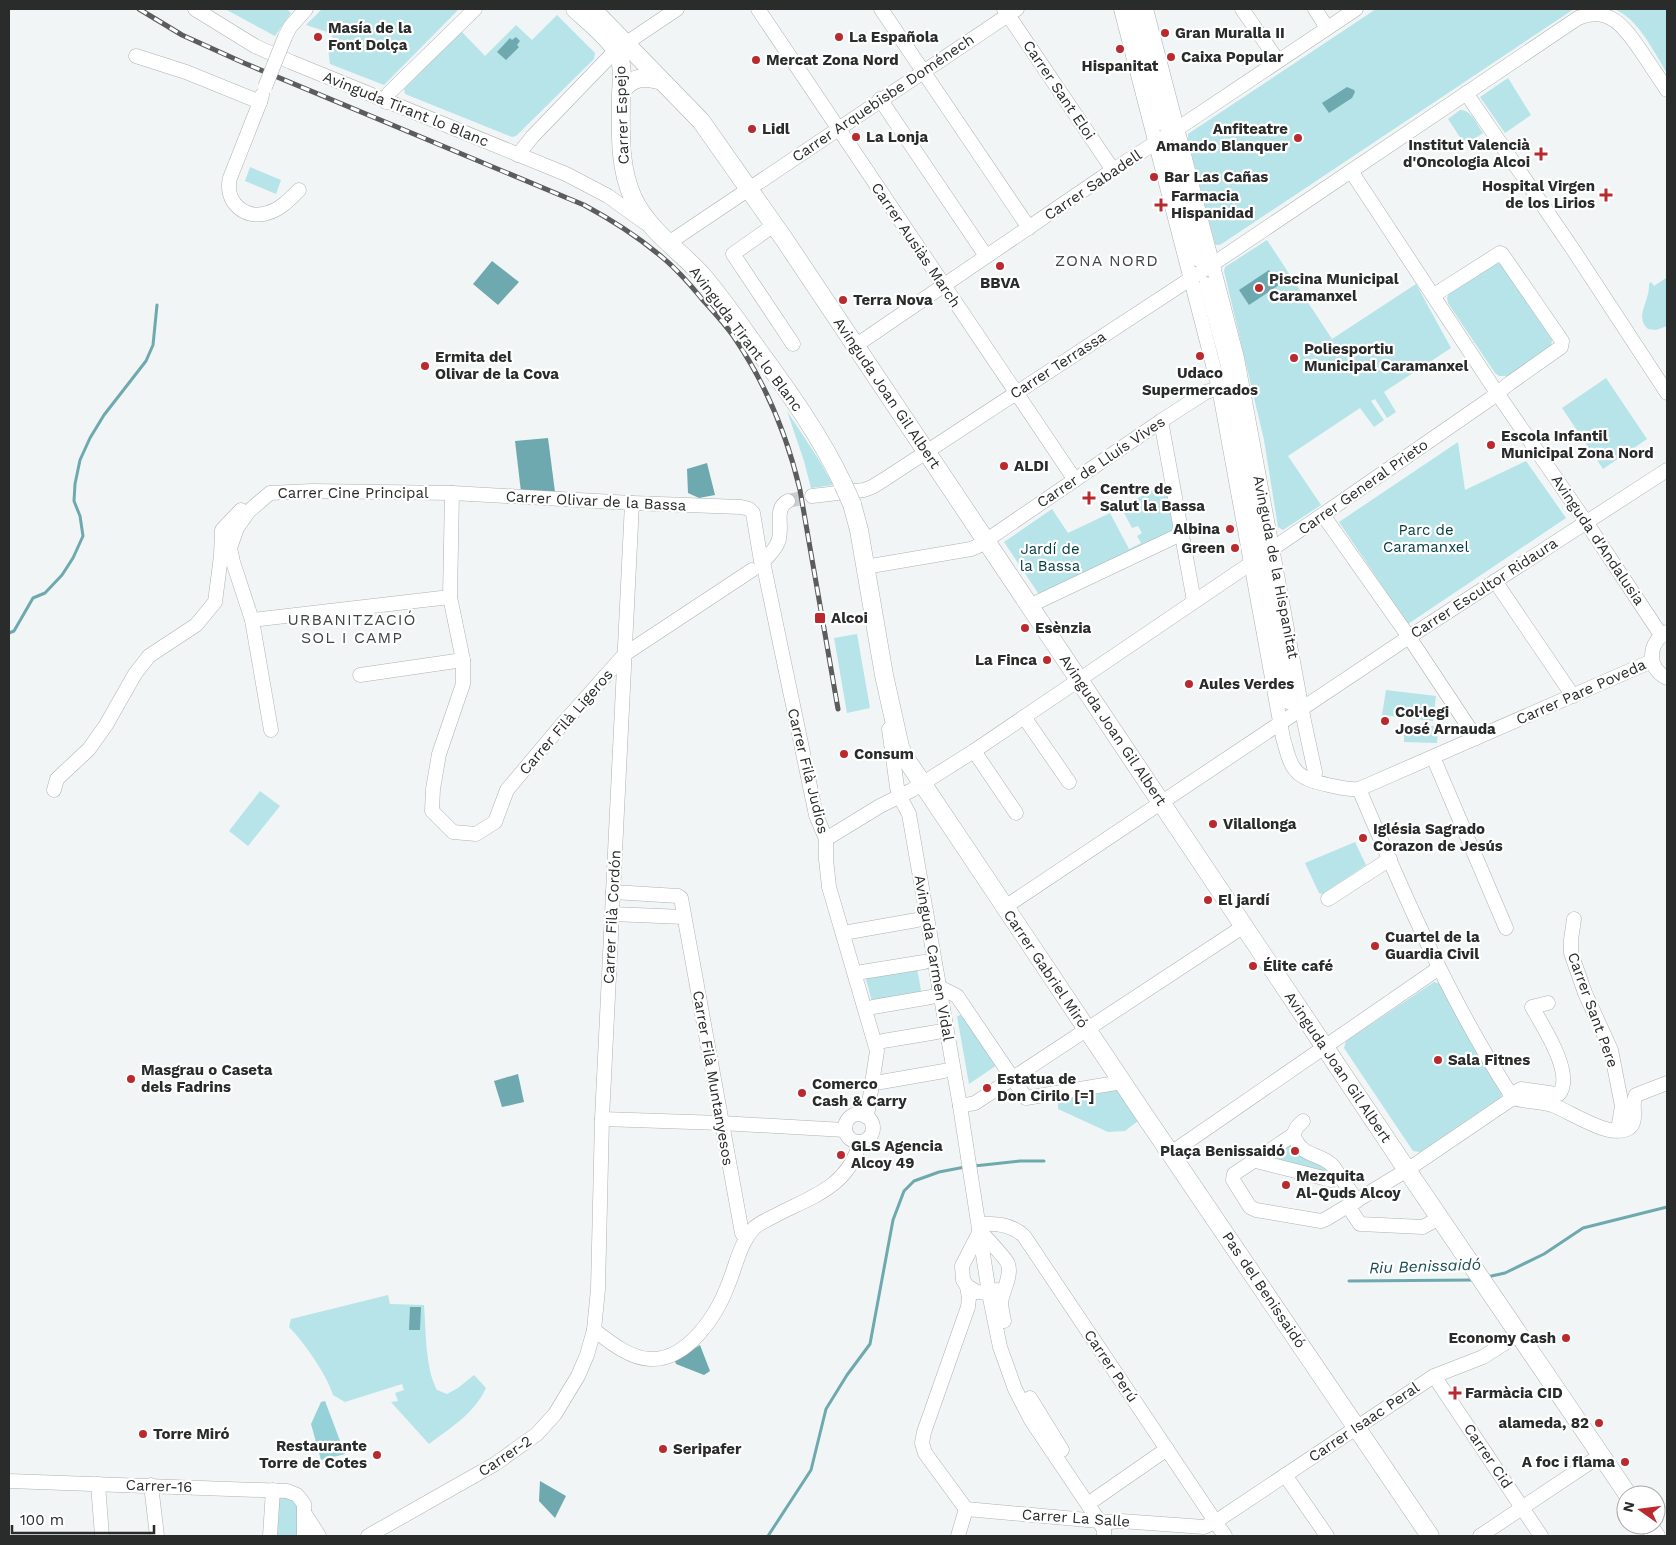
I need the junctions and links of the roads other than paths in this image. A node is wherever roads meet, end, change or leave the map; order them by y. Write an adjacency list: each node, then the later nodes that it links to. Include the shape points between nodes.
1 (195, 9): 27 (street, Avinguda Tirant lo Blanc, via 255,46)
2 (476, 9): 27 (street, via 389,93)
3 (576, 9): 17 (main road)
4 (592, 9): 17 (main road)
5 (677, 9): 17 (street)
6 (758, 9): 29 (street, Carrer Ausiàs March)
7 (882, 9): 20 (street)
8 (1121, 9): 31 (street, Avinguda de la Hispanitat)
9 (1134, 9): 28 (street)
10 (1146, 9): 30 (street, Avinguda de la Hispanitat)
11 (1242, 9): 19 (street)
12 (1315, 9): 16 (street)
13 (1356, 9): 16 (street, Carrer Sabadell)
14 (300, 11): 26 (street, bridge, via 284,37)
15 (1010, 11): 20 (street, Carrer Arquebisbe Doménech); 34 (street, Carrer Sant Eloi)
16 (1327, 28): 19 (street, Carrer Sabadell)
17 (621, 47): 21 (main road, Avinguda Joan Gil Albert); 23 (main road, Carrer Espejo); 33 (street)
18 (136, 56): 26 (street)
19 (1278, 61): 30 (street, Carrer Sabadell)
20 (923, 71): 25 (street, Carrer Arquebisbe Doménech); 39 (street)
21 (662, 82): 23 (main road, via 643,77 632,80); 36 (main road, Avinguda Joan Gil Albert, via 701,121)
22 (1667, 90): 24 (street, Carrer Terrassa, via 1624,27 1605,16 1591,14 1578,18)
23 (622, 91): 40 (main road, Carrer Espejo, via 621,142 626,177 638,208)
24 (1466, 93): 35 (street, Carrer Terrassa); 52 (street)
25 (880, 99): 29 (street, Carrer Arquebisbe Doménech); 41 (street)
26 (260, 102): 37 (street, via 230,178 231,198 243,211 262,214 276,210)
27 (386, 102): 33 (street, Avinguda Tirant lo Blanc)
28 (1163, 124)
29 (839, 128): 36 (street, Carrer Arquebisbe Doménech); 45 (street, Carrer Ausiàs March)
30 (1177, 129): 31 (street, Carrer Sabadell); 42 (street, Avinguda de la Hispanitat)
31 (1155, 143): 34 (street, Carrer Sabadell); 43 (street, Avinguda de la Hispanitat)
32 (1170, 148): 42 (street, Avinguda de la Hispanitat)
33 (518, 155): 40 (street, Avinguda Tirant lo Blanc, via 596,189)
34 (1113, 170): 39 (street, Carrer Sabadell)
35 (1350, 171): 42 (street, Carrer Terrassa); 46 (street, Avinguda d'Andalusia)
36 (749, 188): 38 (main road, Avinguda Joan Gil Albert); 40 (street, Carrer Arquebisbe Doménech)
37 (299, 190)
38 (774, 225): 47 (street, via 733,254); 48 (main road, Avinguda Joan Gil Albert)
39 (1029, 228): 41 (street, Carrer Sabadell)
40 (663, 237): 70 (main road, Avinguda Tirant lo Blanc, bridge, via 717,294 831,458 856,516)
41 (986, 256): 45 (street, Carrer Sabadell)
42 (1206, 262): 43 (street, Carrer Terrassa); 67 (street, Avinguda de la Hispanitat, via 1237,358)
43 (1190, 278): 49 (street, Avinguda de la Hispanitat); 50 (street, Carrer Terrassa)
44 (1206, 284): 67 (street, Avinguda de la Hispanitat, via 1228,366)
45 (943, 285): 48 (street, Carrer Sabadell); 50 (street, Carrer Ausiàs March)
46 (1434, 295): 51 (street, Avinguda d'Andalusia); 51 (street, Carrer General Prieto, via 1500,253 1562,342 1560,349)
47 (793, 344)
48 (855, 346): 54 (main road, Avinguda Joan Gil Albert)
49 (1219, 388): 53 (street, Carrer de Lluís Vives, via 1206,392); 68 (street, Avinguda de la Hispanitat)
50 (1016, 392): 54 (street, Carrer Terrassa); 56 (street, Carrer Ausiàs March)
51 (1497, 393): 63 (street, Carrer General Prieto); 64 (street, Avinguda d'Andalusia)
52 (1667, 394)
53 (1161, 421): 56 (street, Carrer de Lluís Vives); 65 (street)
54 (926, 452): 59 (street, via 872,487); 66 (main road, Avinguda Joan Gil Albert)
55 (1667, 470): 64 (street, Carrer Escultor Ridaura)
56 (1075, 480): 66 (street, Carrer de Lluís Vives)
57 (270, 493): 58 (street, Carrer Cine Principal); 75 (street, Carrer Cine Principal, via 249,511 237,528 230,548); 98 (street, via 241,510 222,530 215,602 196,625 149,656 134,674 89,749 57,779)
58 (452, 493): 61 (street, Carrer Olivar de la Bassa); 72 (street)
59 (812, 496)
60 (788, 500): 69 (street, via 779,511 778,543)
61 (632, 503): 62 (street, Carrer Olivar de la Bassa); 78 (street, Carrer Filà Cordón)
62 (740, 507): 69 (street, Carrer Filà Judios, via 753,513)
63 (1323, 515): 67 (street, Carrer General Prieto); 77 (street)
64 (1586, 522): 71 (street, Carrer Escultor Ridaura); 76 (street, Avinguda d'Andalusia)
65 (1181, 534): 73 (street); 74 (street)
66 (986, 541): 70 (street, Carrer de Lluís Vives, via 971,549); 74 (main road, Avinguda Joan Gil Albert)
67 (1266, 548): 68 (street, Carrer General Prieto); 87 (street, Avinguda de la Hispanitat)
68 (1257, 565): 73 (street, Carrer General Prieto); 86 (street, Avinguda de la Hispanitat); 89 (street, Avinguda de la Hispanitat)
69 (760, 566): 78 (street, Carrer Filà Ligeros); 102 (street, Carrer Filà Judios, via 816,815)
70 (865, 567): 79 (main road, Avinguda Tirant lo Blanc)
71 (1495, 581): 77 (street, Carrer Escultor Ridaura); 85 (street)
72 (450, 597): 75 (street); 80 (street)
73 (1194, 601): 84 (street, Carrer General Prieto)
74 (1029, 606): 84 (main road, Avinguda Joan Gil Albert)
75 (252, 620): 90 (street, Carrer Cine Principal)
76 (1664, 634): 81 (street, via 1653,648)
77 (1408, 637): 87 (street, Carrer Escultor Ridaura); 91 (street)
78 (625, 654): 80 (street, Carrer Filà Ligeros, via 507,790 495,822 476,834 453,832 432,811 439,754 463,684); 104 (street, Carrer Filà Cordón)
79 (882, 659): 96 (main road, Avinguda Tirant lo Blanc, via 900,747); 99 (street, Avinguda Tirant lo Blanc, via 880,679)
80 (463, 660): 82 (street)
81 (1652, 661): 83 (street); 85 (street, Carrer Pare Poveda)
82 (360, 674)
83 (1667, 678)
84 (1079, 680): 88 (street, Carrer General Prieto); 100 (main road, Avinguda Joan Gil Albert)
85 (1573, 696): 91 (street, Carrer Pare Poveda)
86 (1288, 702)
87 (1302, 708): 89 (street, Carrer Escultor Ridaura); 95 (street, Avinguda de la Hispanitat, via 1315,772)
88 (1024, 717): 92 (street, Carrer General Prieto); 94 (street)
89 (1280, 723): 95 (street, Avinguda de la Hispanitat, via 1292,767); 100 (street, Carrer Escultor Ridaura)
90 (271, 730)
91 (1476, 738): 93 (street, Carrer Pare Poveda)
92 (974, 751): 96 (street, Carrer General Prieto); 101 (street)
93 (1433, 757): 97 (street, Carrer Pare Poveda); 112 (street)
94 (1069, 782)
95 (1314, 782): 97 (street, Carrer Pare Poveda)
96 (922, 784): 99 (street, Carrer General Prieto); 106 (main road, Carrer Gabriel Miró)
97 (1359, 789): 103 (street)
98 (54, 790)
99 (900, 797): 102 (street, Carrer General Prieto); 117 (street, Avinguda Carmen Vidal, via 909,814)
100 (1160, 802): 106 (street, Carrer Escultor Ridaura); 111 (main road, Avinguda Joan Gil Albert)
101 (1016, 813)
102 (826, 839): 131 (street, Carrer Filà Judios, via 829,887 877,1051)
103 (1390, 859): 105 (street); 115 (street)
104 (613, 892): 107 (street, Carrer Filà Cordón); 108 (street, Carrer Filà Muntanyesos, via 678,896)
105 (1328, 899)
106 (1006, 907): 120 (main road, Carrer Gabriel Miró)
107 (612, 914): 108 (street); 132 (street, Carrer Filà Cordón)
108 (684, 917): 134 (street, Carrer Filà Muntanyesos)
109 (1574, 919): 136 (street, Carrer Sant Pere, via 1571,953 1611,1050 1622,1106)
110 (917, 920): 113 (street)
111 (1244, 926): 120 (street); 123 (main road, Avinguda Joan Gil Albert)
112 (1506, 928)
113 (849, 932)
114 (924, 962): 116 (street)
115 (1439, 968): 123 (street); 129 (street, via 1492,1065)
116 (862, 972)
117 (935, 992): 119 (street); 125 (street, via 957,996); 130 (street, Avinguda Carmen Vidal)
118 (1548, 1003): 129 (street, via 1532,1007 1559,1056 1562,1090 1556,1094 1521,1089)
119 (872, 1007)
120 (1087, 1030): 125 (street); 127 (main road, Carrer Gabriel Miró)
121 (937, 1032): 122 (street)
122 (884, 1041)
123 (1324, 1046): 139 (street); 141 (main road, Avinguda Joan Gil Albert)
124 (944, 1071): 126 (street)
125 (1013, 1078): 127 (street, via 1026,1098); 130 (street)
126 (881, 1082)
127 (1122, 1082): 139 (main road, Carrer Gabriel Miró)
128 (1667, 1083): 136 (street, via 1636,1095 1632,1123 1628,1128)
129 (1514, 1098): 136 (street, via 1537,1101 1594,1125); 141 (street)
130 (961, 1113): 145 (street, Avinguda Carmen Vidal)
131 (865, 1116): 135 (street, via 852,1116); 138 (street, via 872,1129 870,1136)
132 (602, 1119): 134 (street); 153 (street, Carrer Filà Cordón)
133 (1303, 1121): 137 (street)
134 (721, 1123): 135 (street); 146 (street, Carrer Filà Muntanyesos, via 742,1233)
135 (845, 1130): 138 (street, via 852,1140)
136 (1618, 1130)
137 (1293, 1135): 140 (street); 143 (street, via 1306,1152 1333,1166)
138 (860, 1142): 146 (street, via 850,1166 835,1183 761,1222)
139 (1171, 1153): 156 (main road, Pas del Benissaidó)
140 (1256, 1161): 142 (street); 143 (street, via 1234,1174 1233,1180 1250,1207 1256,1210 1321,1221)
141 (1407, 1170): 143 (street); 144 (main road, Avinguda Joan Gil Albert)
142 (1330, 1180)
143 (1352, 1203): 144 (street, via 1360,1224 1423,1227)
144 (1441, 1220): 154 (main road, Avinguda Joan Gil Albert)
145 (980, 1228): 147 (street, Avinguda Carmen Vidal); 148 (street); 149 (street); 157 (street, Carrer Perú, via 992,1223 1017,1230 1024,1236)
146 (746, 1239): 153 (street, via 714,1314 699,1334 668,1357 641,1358)
147 (982, 1251): 148 (street); 149 (street); 152 (street, Avinguda Carmen Vidal)
148 (1000, 1254): 150 (street, via 1008,1264)
149 (968, 1256): 151 (street, via 962,1273)
150 (1007, 1282): 152 (street); 165 (street, via 1001,1308 1020,1375 1037,1411)
151 (969, 1288): 152 (street); 168 (street, via 968,1307 922,1443 925,1453)
152 (990, 1299): 169 (street, Avinguda Carmen Vidal, via 1002,1352 1020,1399 1040,1434)
153 (594, 1330): 176 (street, Carrer-2, via 578,1376 555,1414 537,1434 495,1464)
154 (1516, 1330): 155 (street, Carrer Isaac Peral, via 1483,1357); 158 (main road, Avinguda Joan Gil Albert)
155 (1434, 1376): 156 (street, Carrer Isaac Peral); 167 (street, Carrer Cid)
156 (1356, 1428): 159 (street, Carrer Isaac Peral); 181 (main road, Pas del Benissaidó)
157 (1166, 1449): 165 (street); 170 (street, Carrer Perú)
158 (1601, 1455): 163 (main road, Avinguda Joan Gil Albert); 167 (street)
159 (1285, 1475): 170 (street, Carrer Isaac Peral); 180 (street)
160 (9, 1481): 161 (street, Carrer-16)
161 (98, 1484): 162 (street, Carrer-16); 171 (street)
162 (151, 1485): 164 (street, Carrer-16); 172 (street)
163 (1621, 1485)
164 (273, 1490): 166 (street, Carrer-16, via 294,1493); 173 (street)
165 (1095, 1499): 169 (street)
166 (304, 1508): 174 (street); 175 (street)
167 (1522, 1508): 182 (street); 183 (street, Carrer Cid)
168 (966, 1509): 169 (street, Carrer La Salle); 177 (street)
169 (1105, 1522): 170 (street, Carrer La Salle, via 1204,1527); 178 (street)
170 (1215, 1522): 179 (street, Carrer Perú)
171 (102, 1536)
172 (157, 1536)
173 (270, 1536)
174 (304, 1536)
175 (319, 1536)
176 (368, 1536)
177 (958, 1536)
178 (1106, 1536)
179 (1225, 1536)
180 (1327, 1536)
181 (1430, 1536)
182 (1480, 1536)
183 (1541, 1536)

